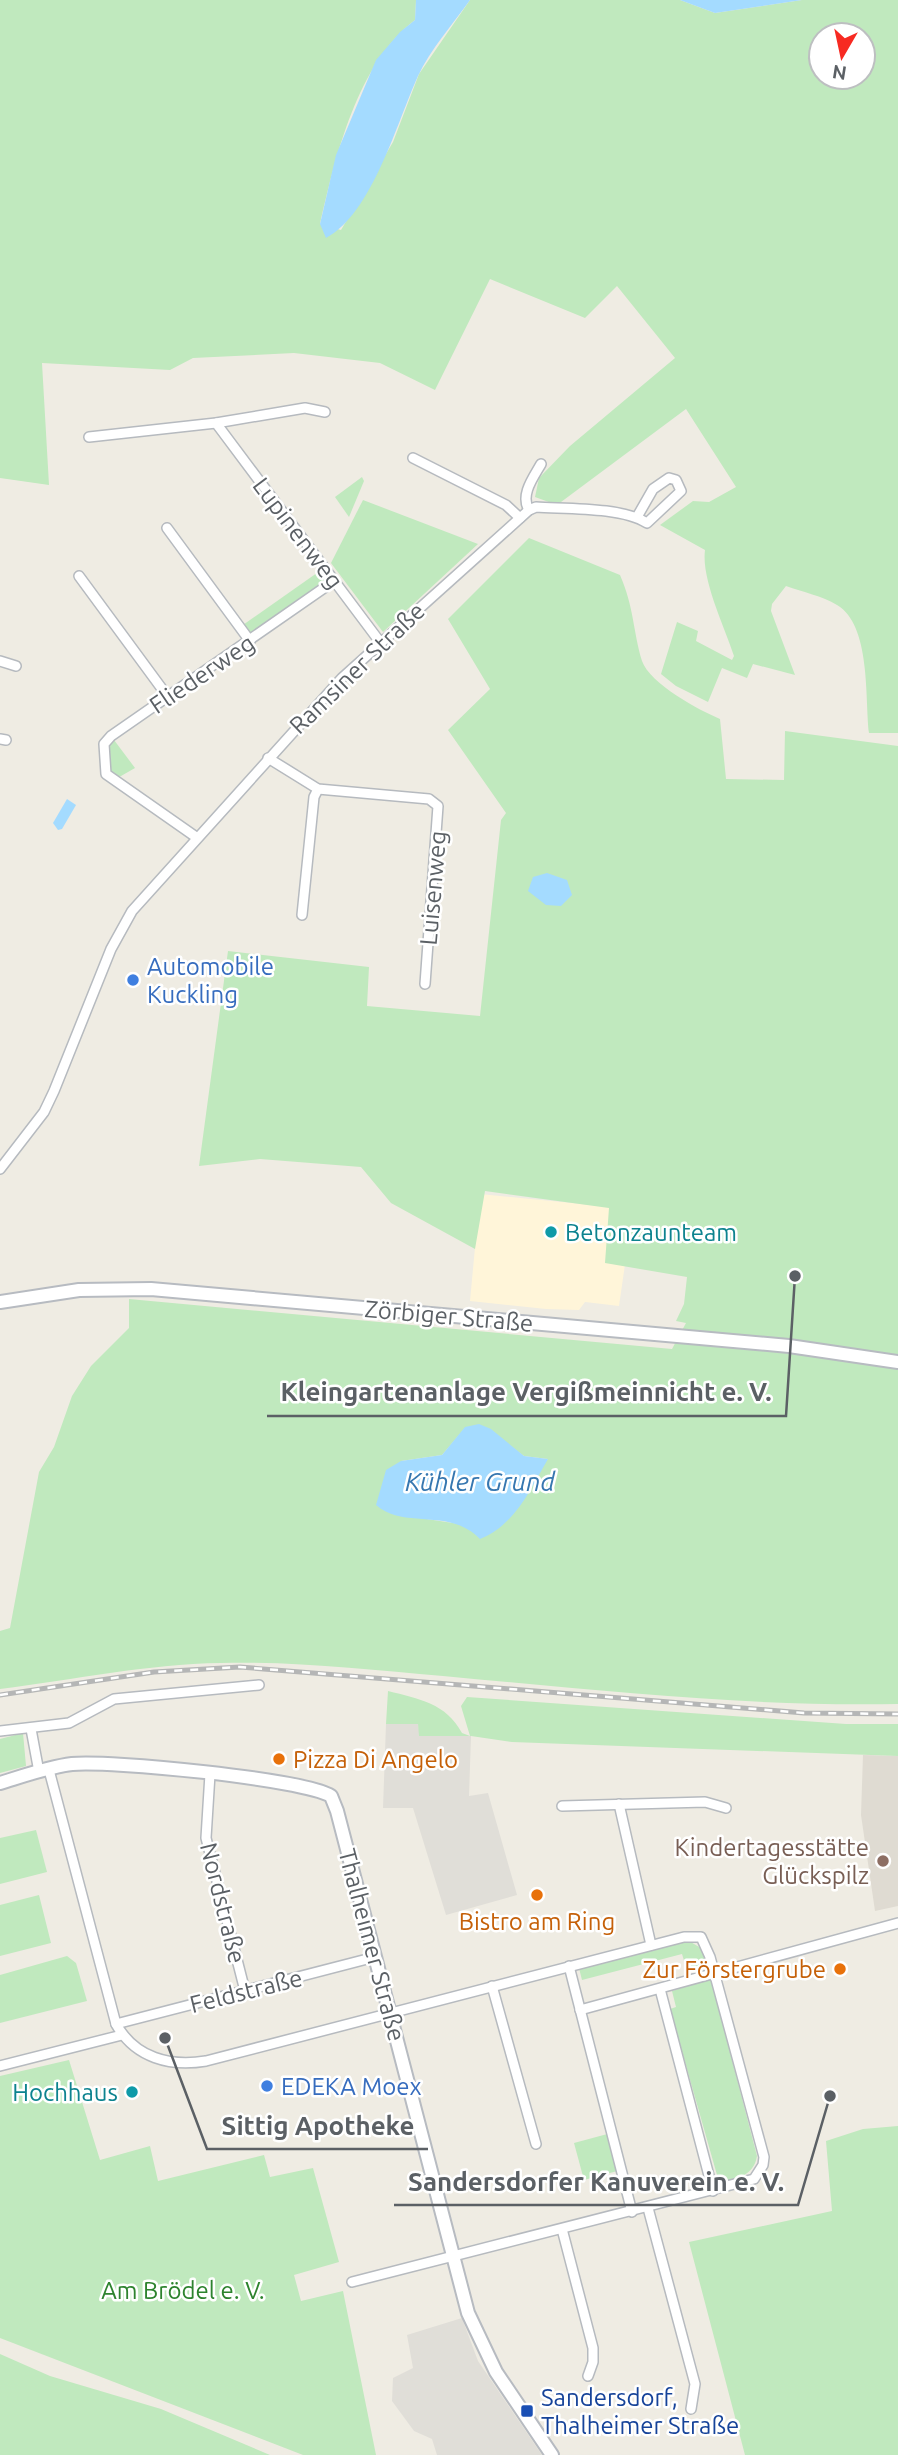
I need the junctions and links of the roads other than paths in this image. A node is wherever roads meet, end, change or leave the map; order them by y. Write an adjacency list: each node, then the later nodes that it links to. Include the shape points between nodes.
1 (326, 412): 2 (street, via 305,408)
2 (216, 423): 3 (street); 11 (street, Lupinenweg)
3 (89, 437)
4 (413, 458): 8 (street, via 506,505)
5 (541, 464): 6 (street, via 526,493 524,503)
6 (529, 510): 7 (street); 8 (street, Ramsiner Straße)
7 (638, 517): 7 (street, via 653,489 669,478 676,480 681,491 676,498 647,523)
8 (520, 518): 13 (street, Ramsiner Straße)
9 (167, 528): 12 (street)
10 (79, 576): 16 (street)
11 (334, 582): 12 (street, Fliederweg); 13 (street, Lupinenweg)
12 (250, 641): 16 (street, Fliederweg)
13 (380, 642): 17 (street, Ramsiner Straße)
14 (0, 661): 15 (street)
15 (16, 666)
16 (169, 697): 19 (street, Fliederweg, via 105,743 106,774)
17 (268, 758): 18 (street, Luisenweg); 19 (street, Ramsiner Straße)
18 (318, 789): 20 (street); 21 (street, Luisenweg, via 429,799 438,806)
19 (196, 837): 22 (street, Ramsiner Straße, via 125,921 44,1112)
20 (302, 915)
21 (425, 984)
22 (0, 1169)
23 (0, 1302): 24 (street, Zörbiger Straße, via 79,1290 151,1289 789,1346)
24 (898, 1362)
25 (259, 1685): 26 (street, via 114,1699 79,1720)
26 (31, 1729): 27 (street); 28 (street)
27 (0, 1731)
28 (44, 1771): 29 (street, via 86,1763); 30 (street); 44 (street)
29 (210, 1774): 36 (street, Thalheimer Straße, via 314,1789 331,1796); 41 (street, Nordstraße, via 206,1838)
30 (0, 1783)
31 (619, 1804): 32 (street); 33 (street, via 705,1802); 35 (street)
32 (562, 1806)
33 (726, 1808)
34 (898, 1923): 38 (street)
35 (651, 1945): 37 (street); 38 (street, via 701,1937)
36 (375, 1958): 41 (street, Feldstraße); 43 (street, Thalheimer Straße)
37 (569, 1966): 39 (street); 42 (street)
38 (715, 1973): 40 (street); 48 (street, via 764,2157 754,2179)
39 (492, 1986): 43 (street); 47 (street)
40 (660, 1989): 42 (street); 48 (street)
41 (246, 1991): 44 (street, Feldstraße)
42 (580, 2010): 50 (street)
43 (389, 2013): 45 (street, via 190,2063 159,2060); 52 (street, Thalheimer Straße)
44 (116, 2024): 45 (street)
45 (122, 2035): 46 (street)
46 (0, 2066)
47 (536, 2144)
48 (713, 2191): 49 (street)
49 (648, 2207): 50 (street); 55 (street, via 695,2385)
50 (632, 2212): 51 (street)
51 (562, 2230): 52 (street); 54 (street, via 593,2348)
52 (453, 2257): 53 (street); 56 (street, Thalheimer Straße, via 478,2338 517,2407)
53 (352, 2282)
54 (588, 2376)
55 (691, 2409)
56 (552, 2455)

